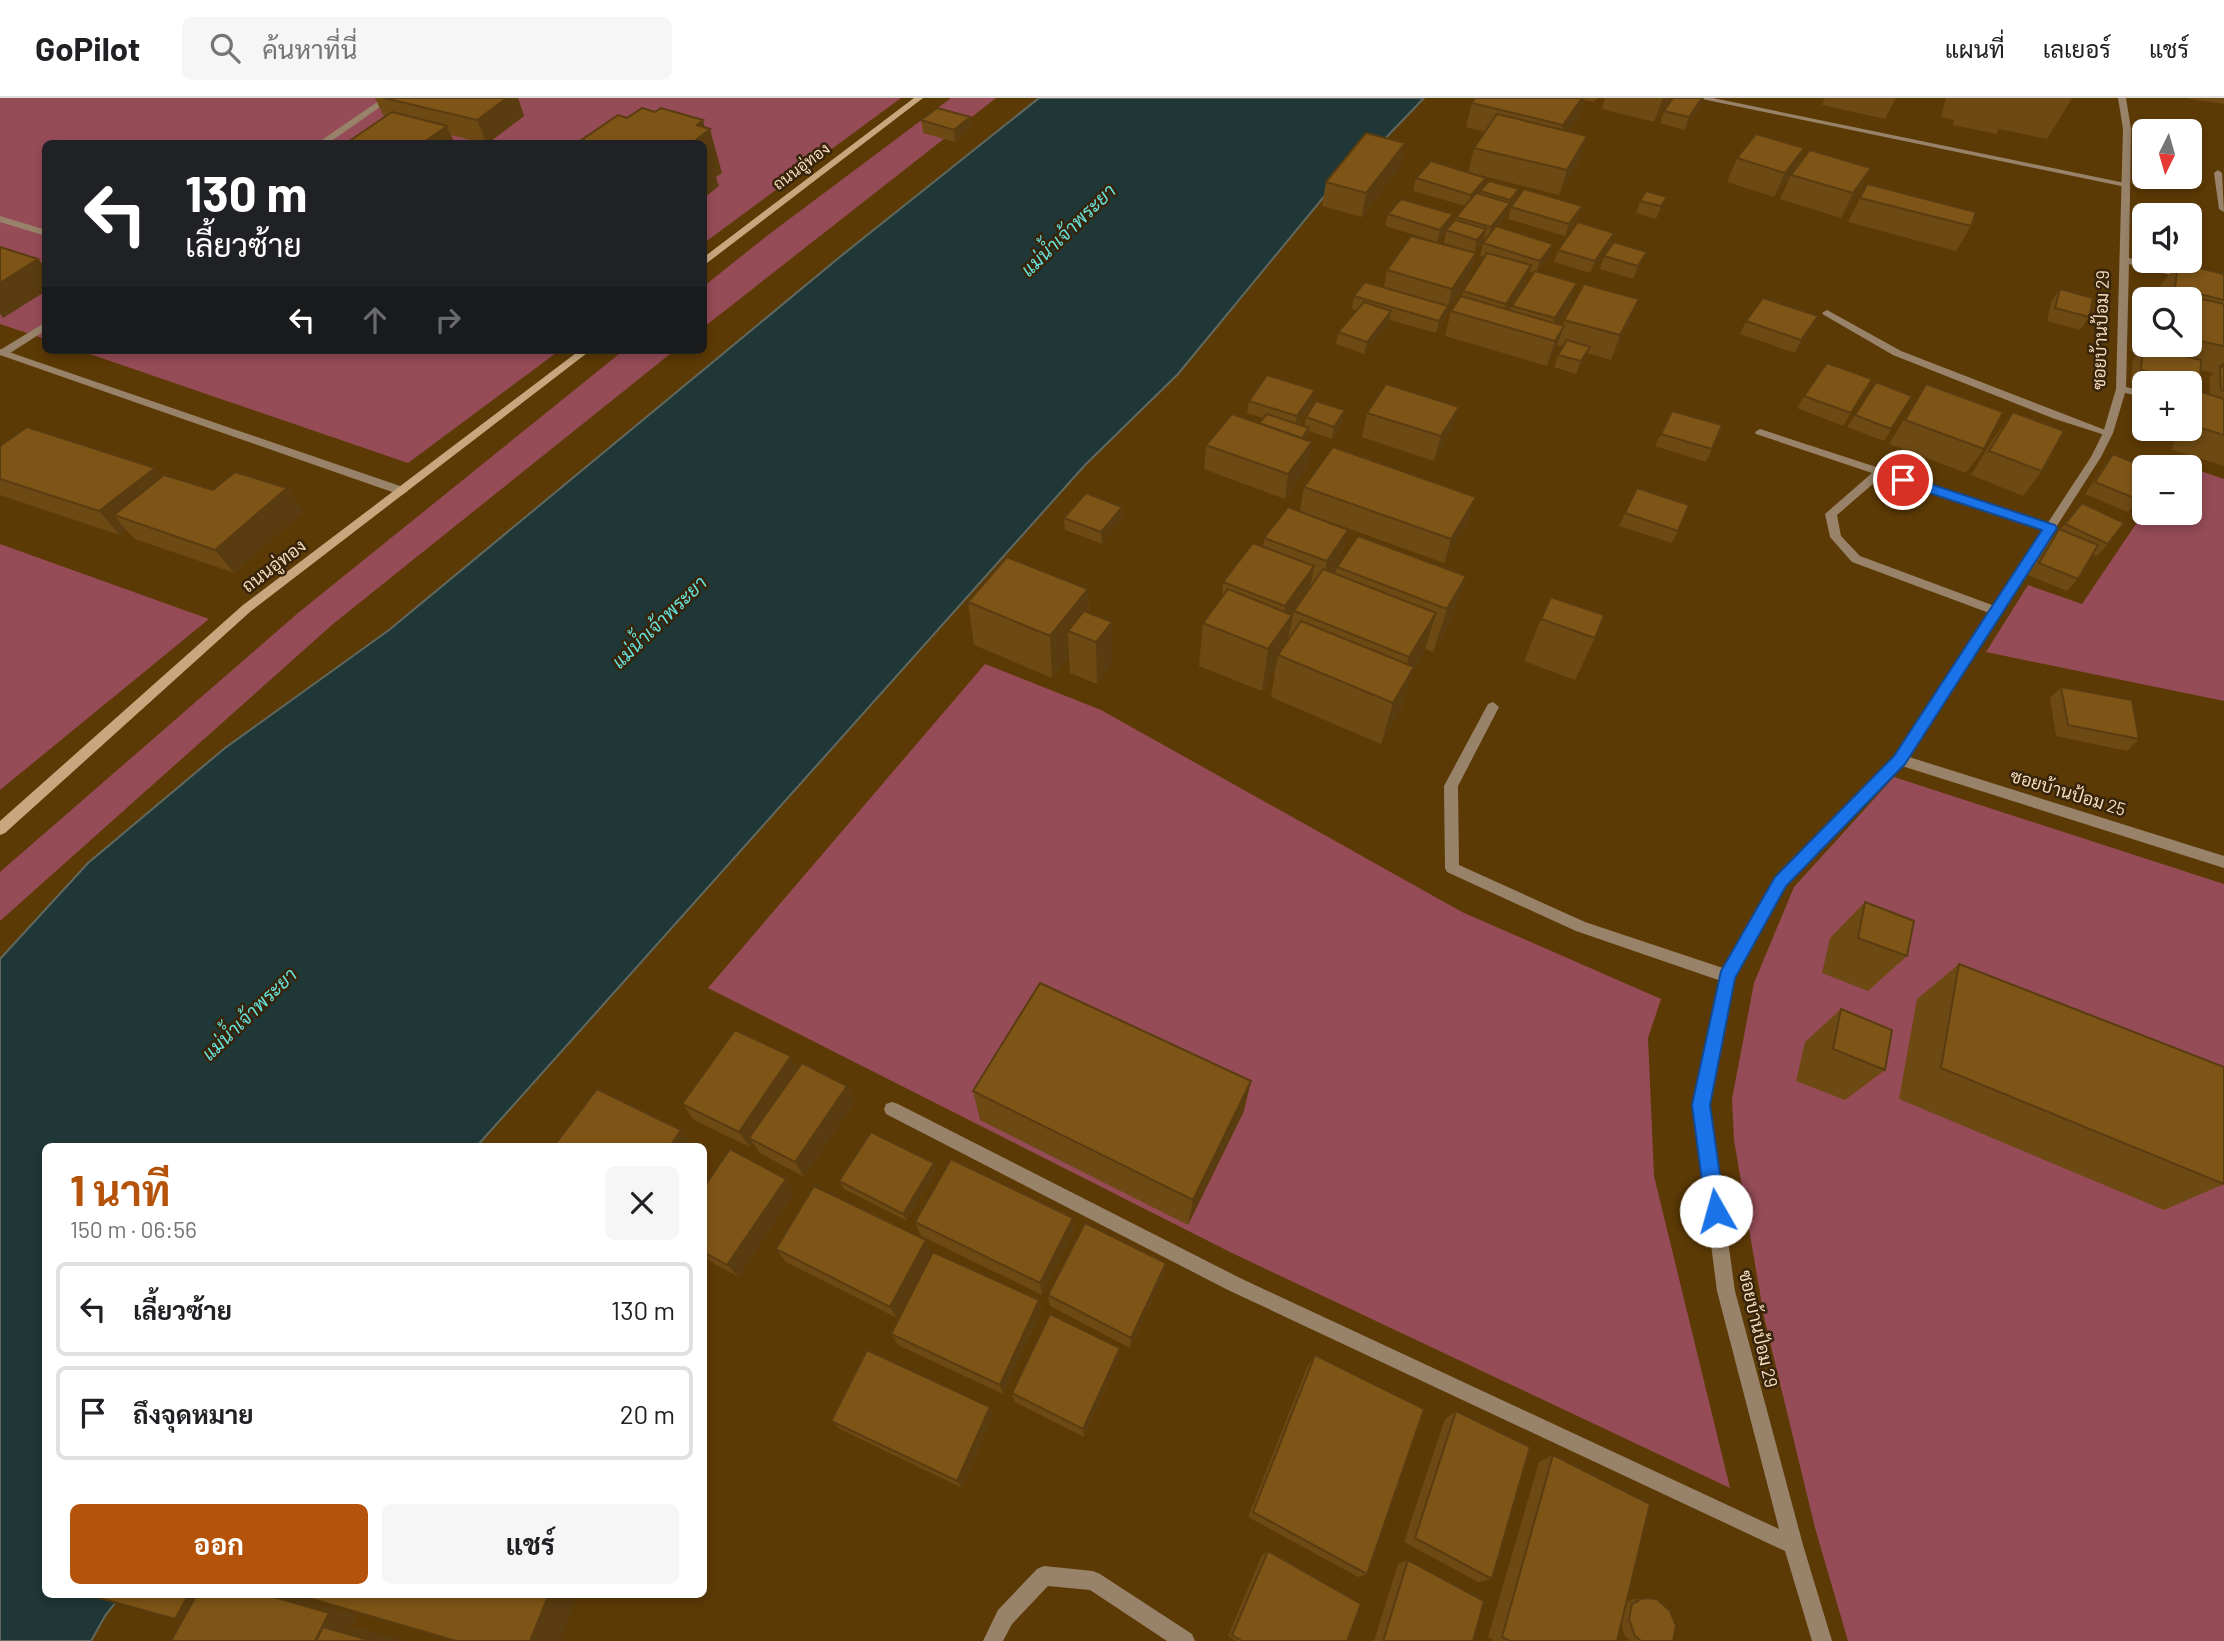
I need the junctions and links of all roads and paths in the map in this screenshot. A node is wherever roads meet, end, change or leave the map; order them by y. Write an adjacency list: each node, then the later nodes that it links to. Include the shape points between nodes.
1 (389, 98): 5 (street)
2 (919, 98): 11 (main road, ถนนอู่ทอง)
3 (1701, 98): 7 (street)
4 (2122, 98): 7 (street, ซอยบ้านป้อม 29, via 2127,117)
5 (326, 140)
6 (2218, 173): 8 (street)
7 (2126, 184): 12 (street, ซอยบ้านป้อม 29)
8 (2224, 209)
9 (0, 219): 10 (street)
10 (42, 232)
11 (707, 259)
12 (2124, 260): 13 (street); 18 (street, ซอยบ้านป้อม 29)
13 (2224, 286)
14 (1827, 313): 21 (street, via 1897,353)
15 (42, 327): 16 (street)
16 (1, 352): 23 (street)
17 (581, 354): 23 (main road, ถนนอู่ทอง)
18 (2121, 389): 19 (street); 21 (street, ซอยบ้านป้อม 29)
19 (2132, 391)
20 (1760, 432): 22 (street)
21 (2108, 433): 24 (street, ซอยบ้านป้อม 29)
22 (1880, 472): 24 (street); 25 (street, via 1831,514 1836,537 1856,559)
23 (402, 491): 28 (main road, ถนนอู่ทอง, via 247,608)
24 (2050, 528): 25 (street, ซอยบ้านป้อม 29)
25 (1996, 611): 27 (street, ซอยบ้านป้อม 29)
26 (1493, 707): 30 (street, via 1451,786 1452,868 1581,927)
27 (1900, 760): 29 (street, ซอยบ้านป้อม 25); 30 (street, ซอยบ้านป้อม 29, via 1780,882)
28 (0, 830)
29 (2224, 862)
30 (1727, 976): 32 (street, ซอยบ้านป้อม 29, via 1701,1105 1726,1291)
31 (892, 1109): 32 (street, via 1247,1290)
32 (1793, 1545): 35 (street, ซอยบ้านป้อม 29)
33 (993, 1641): 34 (street, via 1005,1617 1044,1576 1093,1581)
34 (1185, 1641)
35 (1822, 1641)

